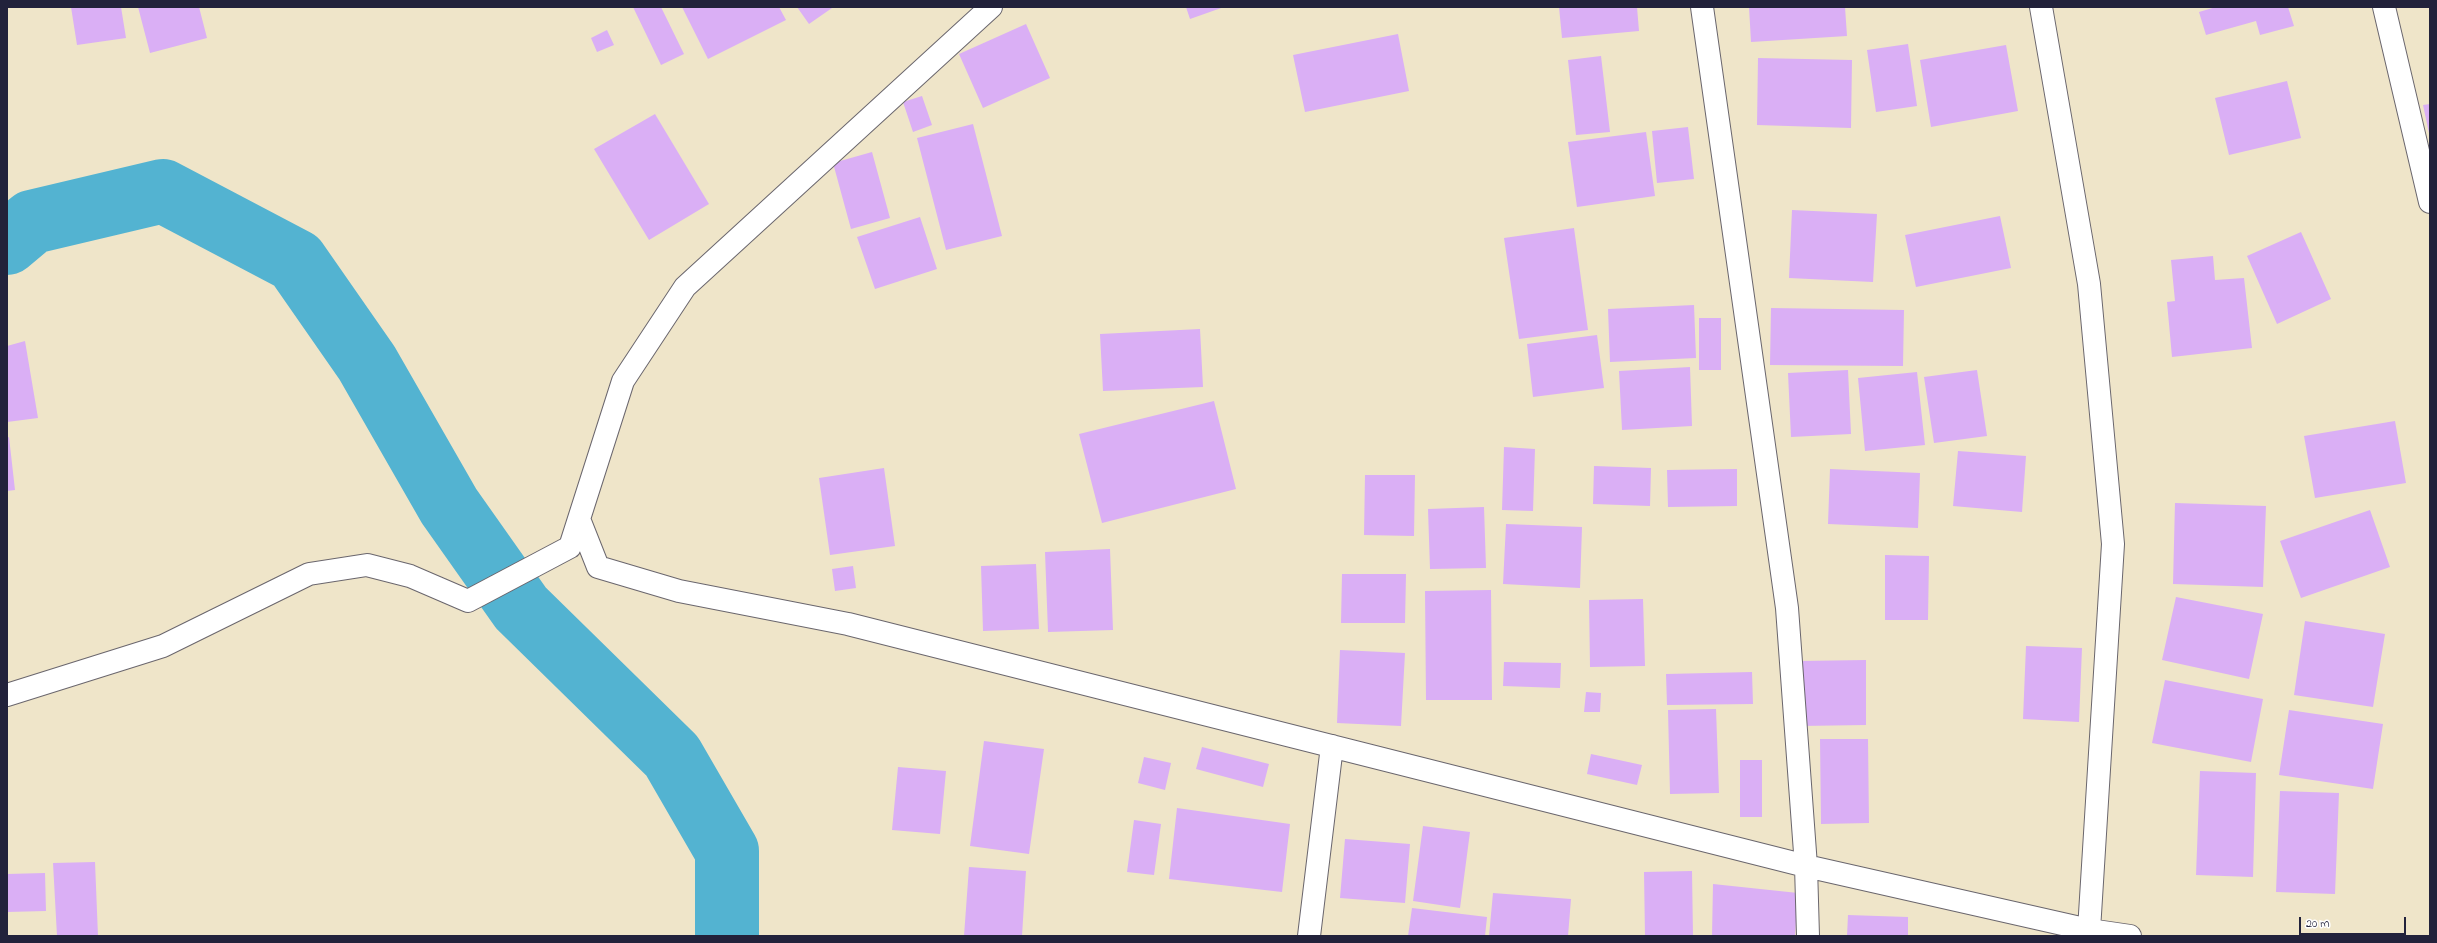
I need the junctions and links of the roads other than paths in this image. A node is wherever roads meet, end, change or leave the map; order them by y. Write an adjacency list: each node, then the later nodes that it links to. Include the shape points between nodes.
1 (991, 7): 6 (street, via 685,287 623,381)
2 (1702, 7): 9 (street, via 1787,608)
3 (2041, 7): 10 (street, via 2089,284 2113,544)
4 (2384, 7): 5 (street)
5 (2430, 202)
6 (579, 519): 7 (street, via 570,546 468,601 410,576 367,565 309,574 164,646); 8 (street, via 598,567 679,591 848,624)
7 (7, 694)
8 (1332, 746): 9 (street); 11 (street)
9 (1806, 866): 10 (street); 12 (street)
10 (2089, 930): 13 (street)
11 (1309, 936)
12 (1808, 936)
13 (2130, 936)

